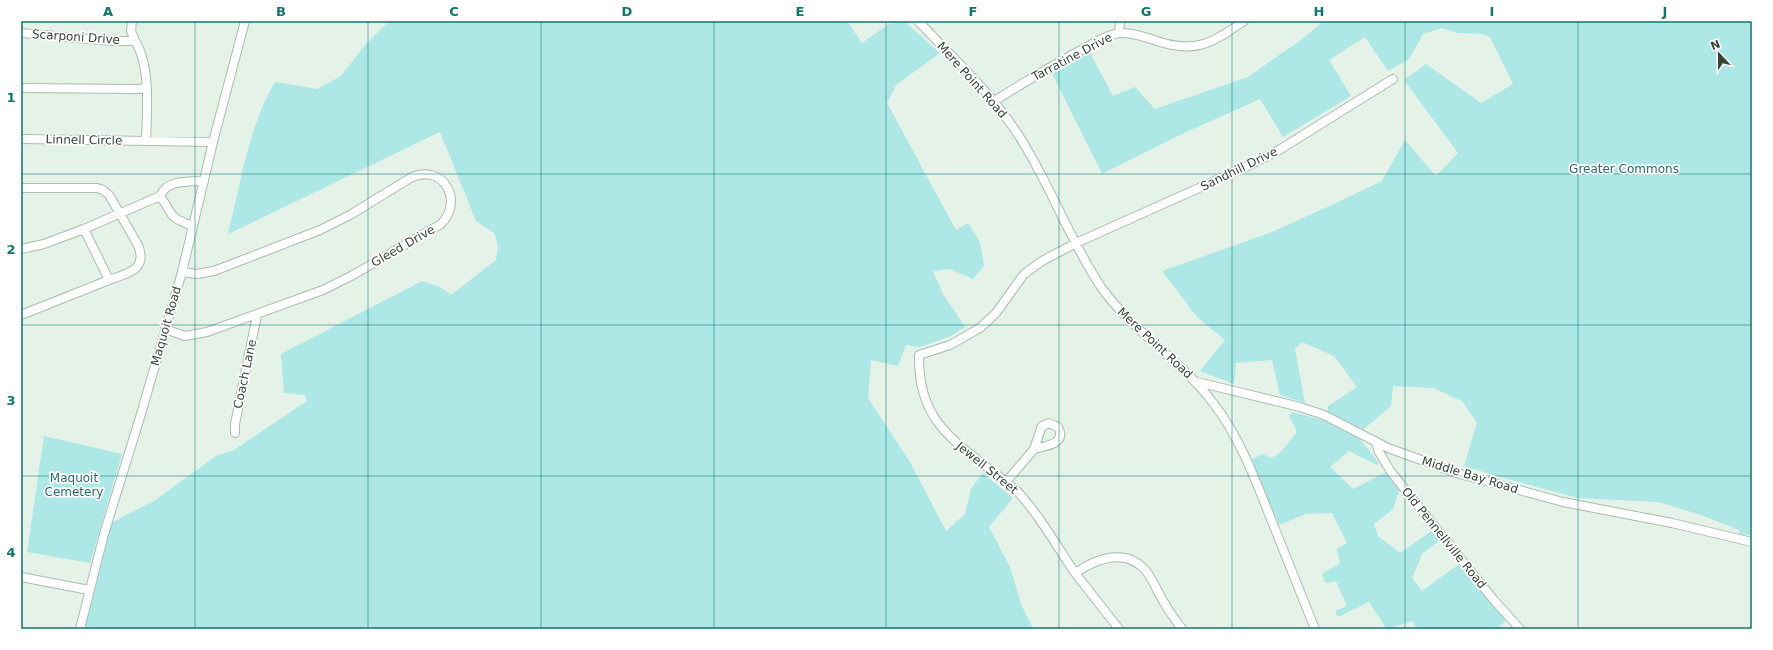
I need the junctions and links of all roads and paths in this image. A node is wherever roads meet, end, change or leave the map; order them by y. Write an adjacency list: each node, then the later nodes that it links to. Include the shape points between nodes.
1 (132, 21): 8 (street, Scarponi Drive, via 131,31)
2 (246, 21): 15 (street, Maquoit Road)
3 (918, 21): 12 (street, Mere Point Road)
4 (1120, 21): 7 (street)
5 (1244, 21): 7 (street, Tarratine Drive, via 1212,41 1196,46 1173,46 1138,35)
6 (21, 33): 8 (street, Scarponi Drive)
7 (1119, 33): 12 (street, Tarratine Drive, via 1070,56)
8 (135, 41): 11 (street, via 143,57)
9 (1393, 79): 22 (street, Sandhill Drive, via 1248,166)
10 (21, 88): 11 (street)
11 (146, 88): 14 (street)
12 (994, 101): 22 (street, Mere Point Road, via 1028,151)
13 (21, 139): 14 (street, Linnell Circle)
14 (146, 141): 15 (street, Linnell Circle)
15 (213, 142): 16 (street, Maquoit Road)
16 (204, 181): 18 (street, via 175,183 165,188); 20 (street, Maquoit Road)
17 (21, 188): 19 (street, via 97,188 109,195)
18 (160, 196): 19 (street); 20 (street, via 172,217)
19 (120, 212): 21 (street); 25 (street, via 141,252 141,260 138,266 129,272)
20 (193, 226): 24 (street, Maquoit Road)
21 (84, 229): 23 (street, via 44,244); 25 (street)
22 (1076, 243): 29 (street, Sandhill Drive, via 1024,274 996,313 980,328 955,343); 30 (street, Mere Point Road, via 1100,285 1118,309)
23 (21, 249)
24 (182, 272): 27 (street, Gleed Drive, via 197,274 214,271 320,230 417,175 434,175 448,188 451,209 445,220 432,230 334,286); 28 (street, Maquoit Road)
25 (109, 280): 26 (street)
26 (21, 315)
27 (257, 315): 28 (street, Gleed Drive, via 196,335 185,336); 31 (street, Coach Lane)
28 (165, 329): 38 (street, Maquoit Road)
29 (919, 355): 34 (street, Jewell Street, via 926,399 939,426 960,447)
30 (1197, 382): 32 (street, Middle Bay Road, via 1324,415); 42 (street, Mere Point Road, via 1223,416 1238,442)
31 (235, 433)
32 (1376, 442): 35 (street, Middle Bay Road, via 1460,474 1563,502 1672,523); 43 (street, Old Pennellville Road, via 1390,472)
33 (1034, 449): 34 (street)
34 (1006, 482): 36 (street, Jewell Street, via 1040,518)
35 (1752, 542)
36 (1075, 572): 40 (street, Jewell Street); 41 (street, via 1107,557 1119,557 1136,562 1146,571 1164,604)
37 (21, 577): 38 (street)
38 (89, 590): 39 (street, Maquoit Road)
39 (80, 629)
40 (1119, 629)
41 (1182, 629)
42 (1315, 629)
43 (1520, 629)

